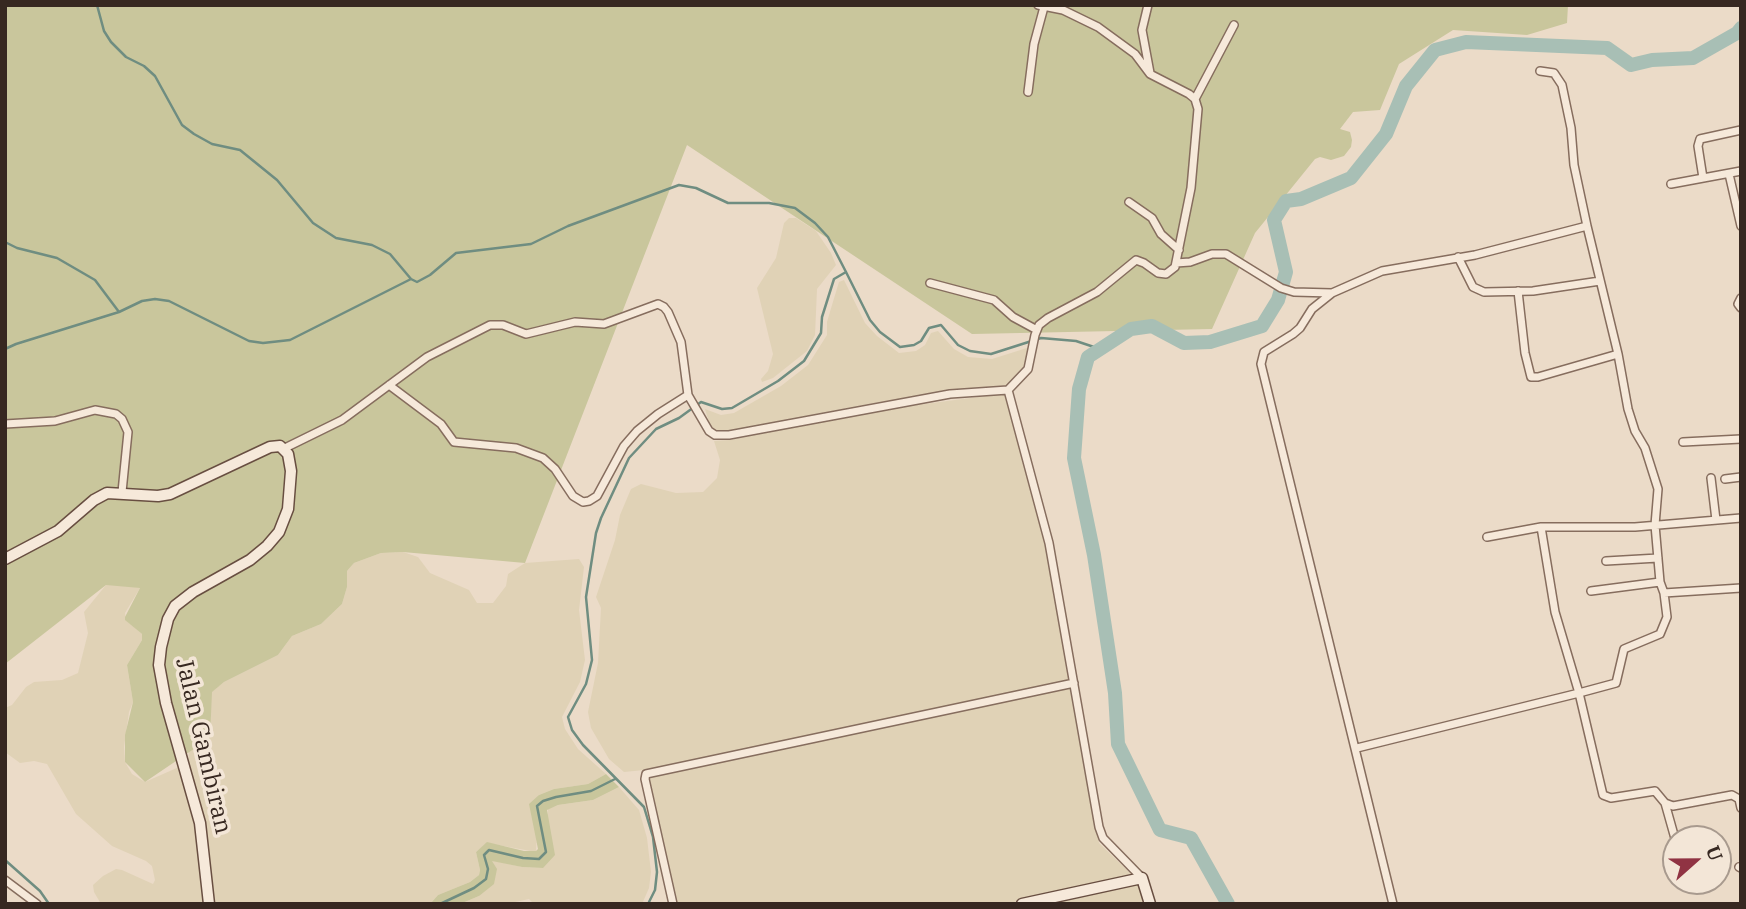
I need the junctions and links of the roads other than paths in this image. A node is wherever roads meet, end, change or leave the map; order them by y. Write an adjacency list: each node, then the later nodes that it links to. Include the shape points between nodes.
1 (1148, 5): 5 (street, via 1142,30)
2 (1041, 6): 5 (street, via 1063,10 1098,27 1135,54); 6 (street)
3 (1234, 25): 7 (street)
4 (1540, 71): 14 (street, via 1554,73 1562,85)
5 (1150, 74): 7 (street)
6 (1028, 92)
7 (1195, 99): 16 (street, via 1191,188)
8 (1741, 130): 11 (street, via 1700,139)
9 (1741, 171): 10 (street)
10 (1729, 174): 11 (street); 15 (street)
11 (1703, 178): 12 (street)
12 (1671, 184)
13 (1129, 202): 16 (street, via 1152,218 1163,237)
14 (1587, 226): 17 (street); 19 (street)
15 (1741, 226)
16 (1179, 250): 18 (street)
17 (1458, 257): 21 (street, via 1478,291); 22 (street, via 1382,271)
18 (1176, 264): 22 (street, via 1226,254 1280,288); 25 (street, via 1170,272 1158,274 1136,260 1097,292 1048,318)
19 (1600, 281): 21 (street); 26 (street)
20 (930, 283): 25 (street, via 994,300)
21 (1518, 291): 26 (street, via 1531,377)
22 (1332, 293): 52 (street, via 1312,309 1300,328 1264,352 1261,364)
23 (1741, 298): 24 (street)
24 (1741, 308)
25 (1036, 332): 28 (street, via 1028,369)
26 (1618, 354): 40 (street, via 1632,422 1658,488)
27 (389, 385): 29 (street, via 446,429 454,442 516,448 543,458 583,502 597,496 637,431 658,414); 29 (street, via 427,357 490,325 526,334 575,322 604,324 657,304 668,312 681,342); 33 (street, via 342,420)
28 (1008, 390): 29 (street, via 911,400 729,435 709,431); 50 (street, via 1049,543)
29 (693, 402)
30 (5, 424): 37 (street, via 55,421 95,410 116,414 128,432)
31 (1741, 439): 32 (street)
32 (1683, 442)
33 (285, 448): 37 (street, via 270,447 170,494); 59 (street, Jalan Gambiran, via 290,489 279,532 250,560 175,606 160,647 166,703 200,823)
34 (1741, 477): 36 (street)
35 (1711, 478): 39 (street)
36 (1725, 479)
37 (121, 492): 44 (street, via 94,500 58,531)
38 (1741, 518): 39 (street)
39 (1716, 520): 40 (street)
40 (1655, 525): 41 (street); 43 (street)
41 (1541, 527): 42 (street); 51 (street, via 1555,612)
42 (1487, 537)
43 (1658, 558): 45 (street); 46 (street)
44 (5, 559)
45 (1606, 561)
46 (1660, 582): 48 (street); 49 (street)
47 (1741, 588): 49 (street)
48 (1591, 591)
49 (1664, 593): 51 (street, via 1667,617 1660,634 1624,649 1616,683)
50 (1074, 683): 56 (street, via 1103,838); 60 (street, via 646,774)
51 (1579, 693): 52 (street); 53 (street, via 1603,795 1611,798 1655,791)
52 (1357, 748): 63 (street)
53 (1665, 803): 54 (street, via 1680,806 1732,795); 55 (street)
54 (1741, 808)
55 (1671, 825)
56 (1142, 878): 61 (street); 62 (street)
57 (5, 880): 58 (street)
58 (37, 904)
59 (209, 904)
60 (673, 904)
61 (1022, 904)
62 (1150, 904)
63 (1393, 904)

